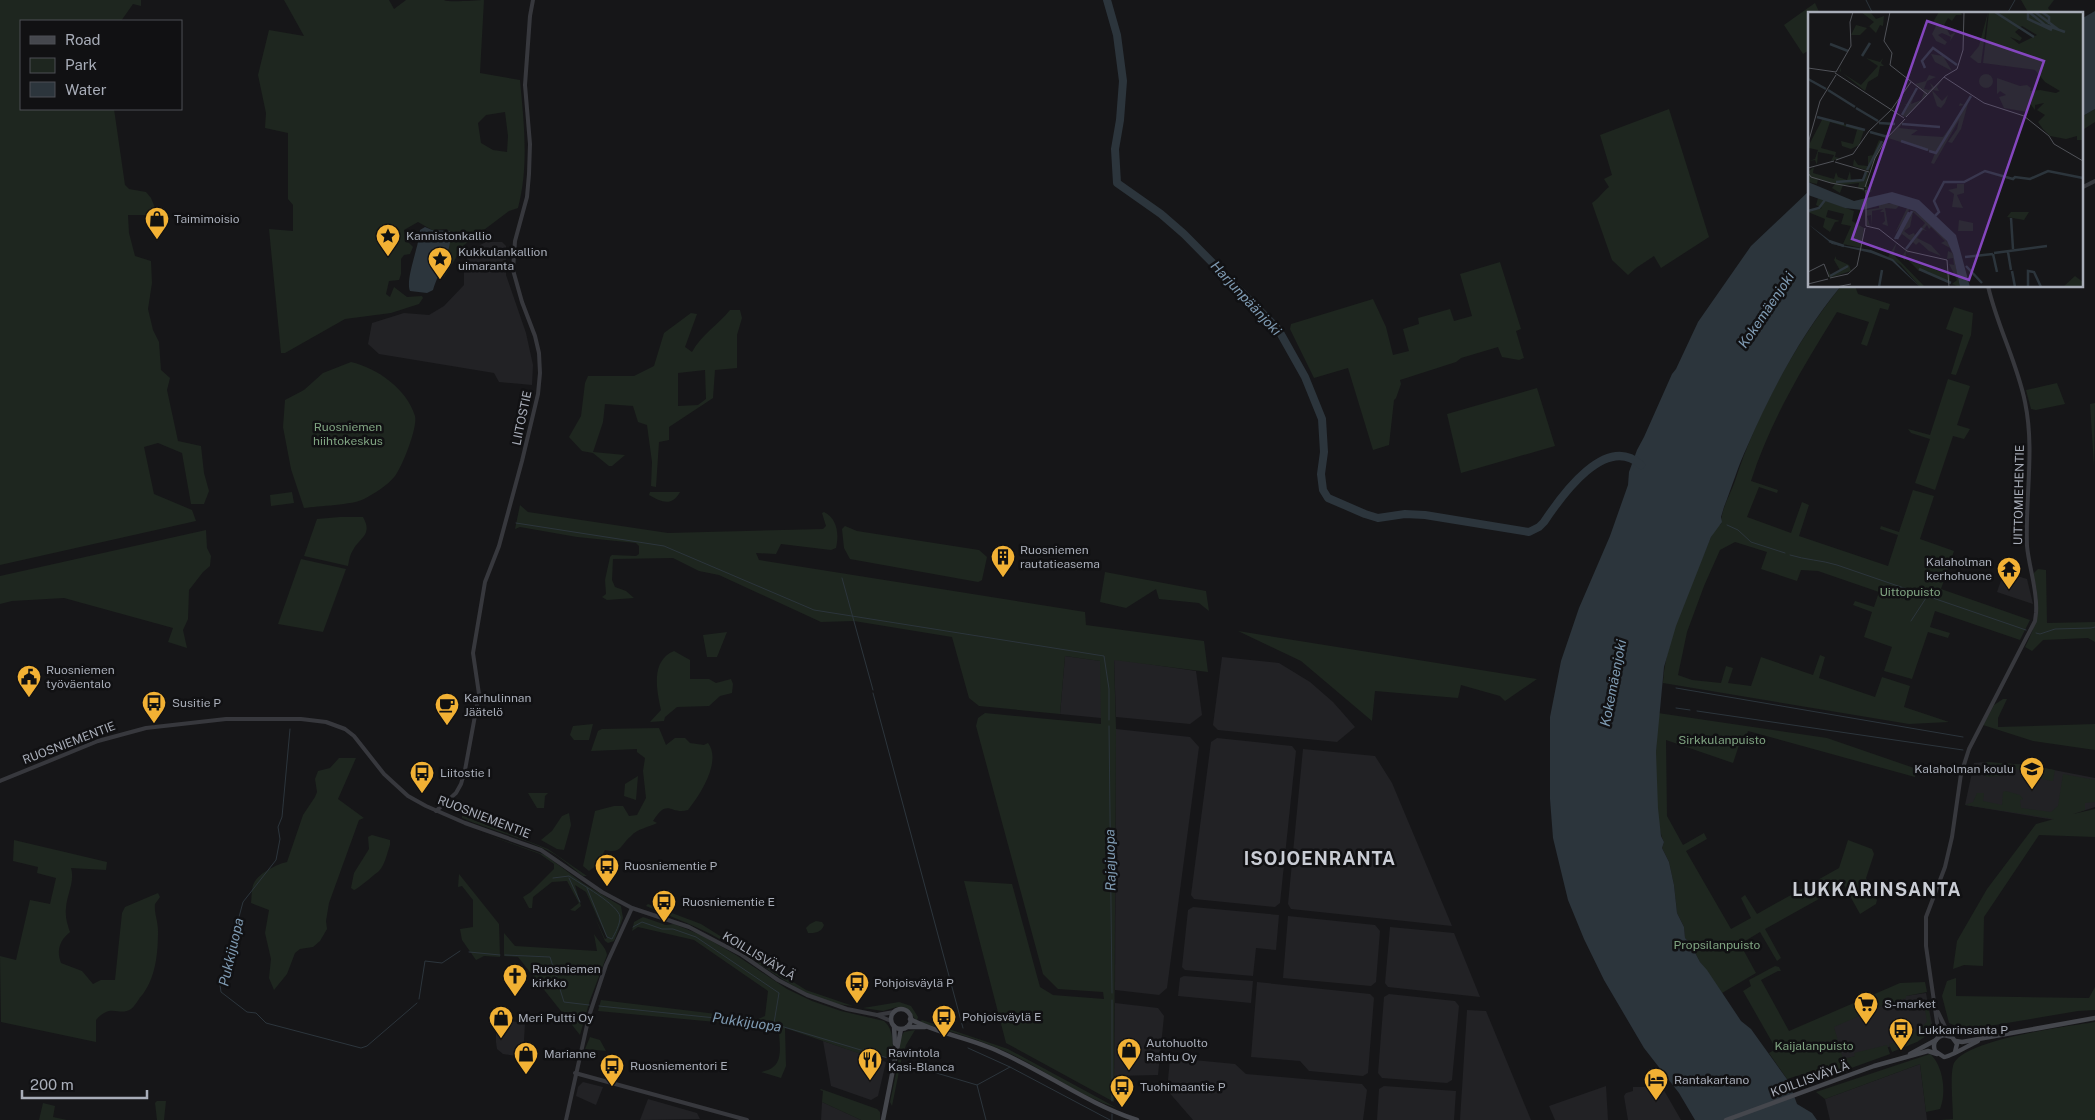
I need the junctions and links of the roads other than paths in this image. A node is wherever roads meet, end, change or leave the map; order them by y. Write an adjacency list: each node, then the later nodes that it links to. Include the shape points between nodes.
1 (533, 0): 6 (street, LIITOSTIE, via 525,85 529,174 527,197 514,241 513,270 539,353 538,394 499,546 485,582 473,654 479,694 463,777 456,793)
2 (2095, 181): 3 (street)
3 (2082, 188)
4 (1988, 288): 8 (street, UITTOMIEHENTIE, via 2028,414 2028,546 2037,606 2034,621 1969,749 1962,774 1945,867 1926,917 1926,946)
5 (0, 781): 6 (street, RUOSNIEMENTIE, via 98,741 146,728 226,719 301,719 326,722 345,730 362,743 384,774 408,796)
6 (436, 811): 7 (street, RUOSNIEMENTIE, via 541,850)
7 (632, 908): 10 (street, KOILLISVÄYLÄ, via 688,926 806,995); 25 (street, via 596,993)
8 (1935, 1002): 17 (street); 18 (street)
9 (894, 1012): 10 (street, KOILLISVÄYLÄ); 12 (main road, via 904,1010); 13 (main road)
10 (877, 1015): 13 (street, KOILLISVÄYLÄ)
11 (2095, 1018): 19 (main road)
12 (910, 1019): 15 (main road); 16 (main road)
13 (891, 1021): 14 (main road)
14 (894, 1026): 16 (main road); 21 (main road)
15 (925, 1027): 16 (main road); 29 (main road, via 988,1046 1104,1107)
16 (904, 1028): 21 (main road)
17 (1949, 1035): 18 (main road); 20 (main road)
18 (1938, 1038): 23 (main road, via 1934,1047); 24 (main road, KOILLISVÄYLÄ)
19 (1984, 1039): 20 (main road); 22 (main road)
20 (1956, 1041): 22 (main road)
21 (896, 1050): 28 (main road)
22 (1955, 1052): 23 (main road, via 1946,1057)
23 (1937, 1054): 24 (main road, KOILLISVÄYLÄ, via 1928,1051)
24 (1902, 1058): 30 (main road, KOILLISVÄYLÄ)
25 (575, 1074): 26 (street); 27 (street)
26 (566, 1120)
27 (747, 1120)
28 (883, 1120)
29 (1137, 1120)
30 (1726, 1120)

